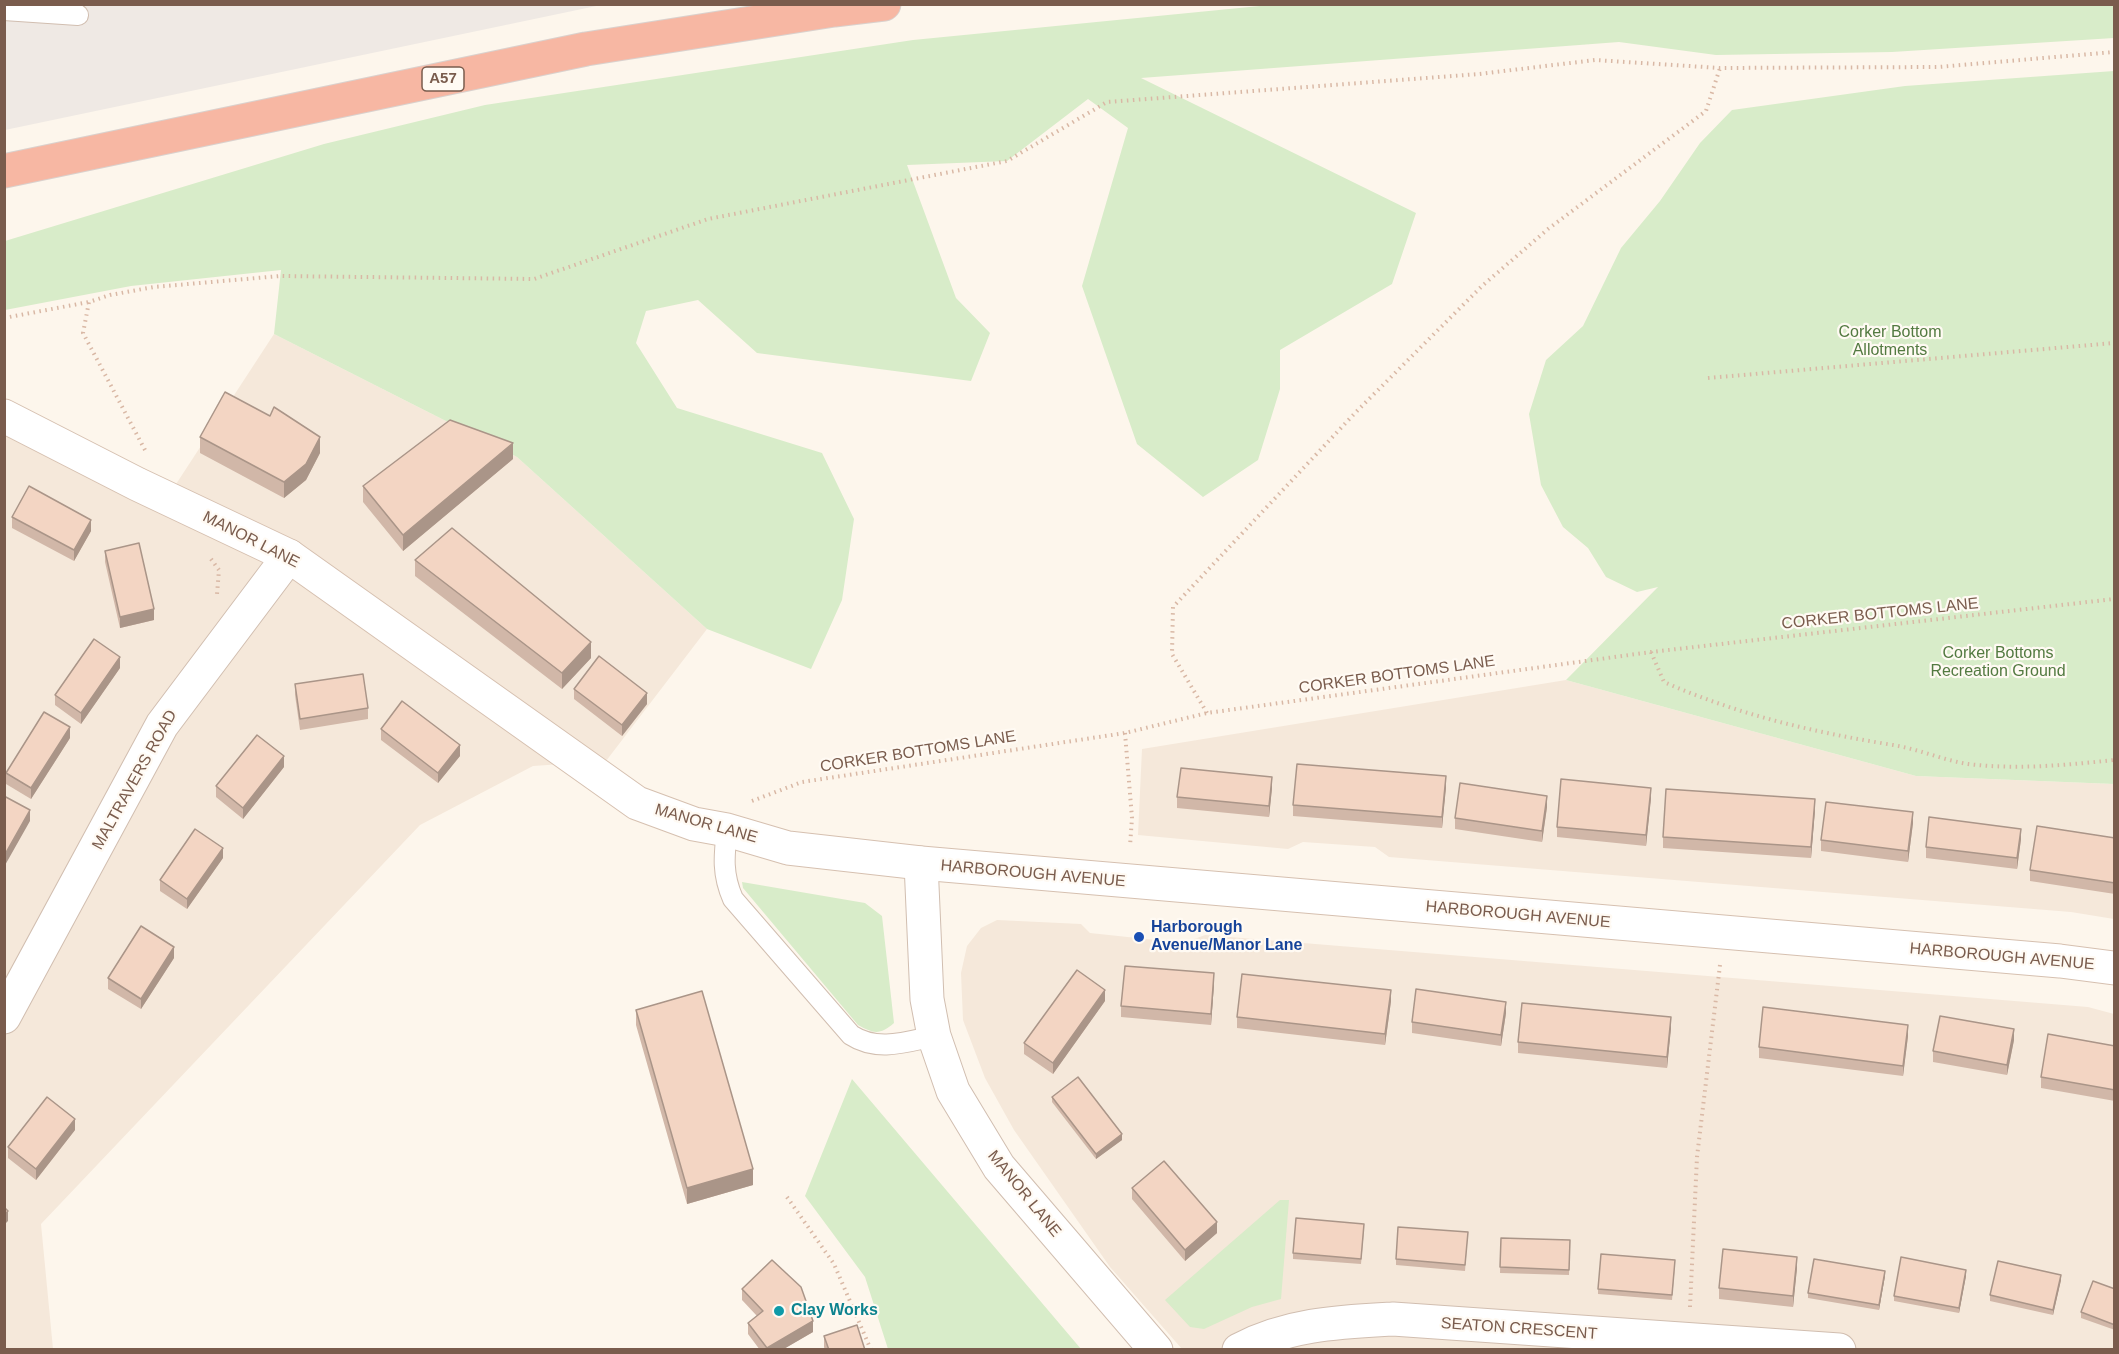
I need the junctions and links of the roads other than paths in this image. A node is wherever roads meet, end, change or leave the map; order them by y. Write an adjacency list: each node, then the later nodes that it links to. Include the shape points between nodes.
1 (884, 4): 4 (highway, A57, via 586,49)
2 (4, 9): 3 (lane)
3 (78, 15)
4 (4, 171)
5 (4, 416): 6 (street, MANOR LANE)
6 (289, 556): 7 (street, MANOR LANE, via 637,803 694,824); 10 (street, MALTRAVERS ROAD, via 162,725)
7 (727, 830): 8 (street, MANOR LANE, via 788,848); 11 (lane, via 723,866 733,899 851,1035 864,1044 877,1045)
8 (921, 863): 9 (street, HARBOROUGH AVENUE); 11 (street, MANOR LANE, via 923,949)
9 (2115, 968)
10 (4, 1017)
11 (934, 1036): 12 (street, MANOR LANE, via 953,1091 999,1167)
12 (1156, 1350)
13 (1239, 1350): 14 (street, SEATON CRESCENT, via 1261,1338 1321,1323 1393,1319)
14 (1839, 1350)

